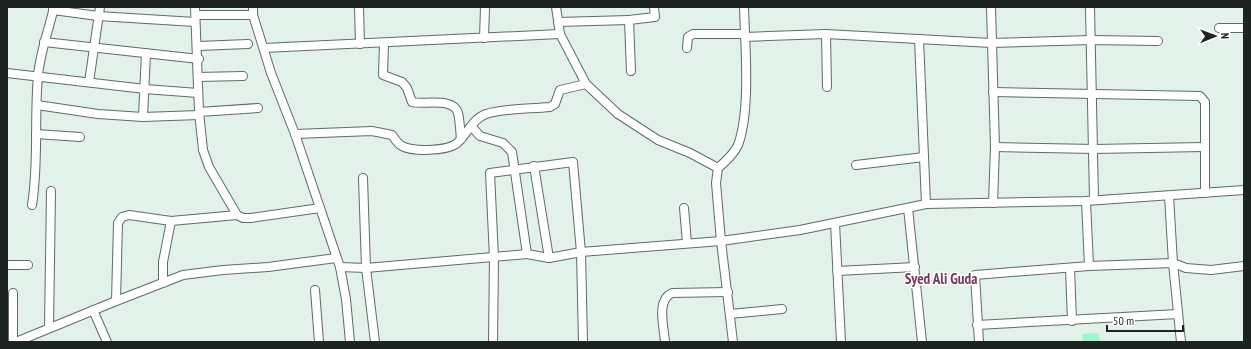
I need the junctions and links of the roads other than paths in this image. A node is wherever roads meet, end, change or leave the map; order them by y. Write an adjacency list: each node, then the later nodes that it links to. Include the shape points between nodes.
1 (100, 7): 12 (street)
2 (359, 7): 28 (street)
3 (485, 7): 20 (street)
4 (556, 7): 14 (street)
5 (654, 7): 13 (street, via 655,17)
6 (744, 7): 19 (street)
7 (991, 7): 26 (street)
8 (1090, 7): 22 (street)
9 (54, 8): 12 (street); 24 (street)
10 (253, 11): 11 (street); 31 (street)
11 (195, 14): 12 (street); 29 (street)
12 (98, 16): 30 (street)
13 (629, 20): 14 (street); 35 (street)
14 (558, 22): 17 (street)
15 (1219, 28): 16 (street)
16 (1244, 28)
17 (560, 34): 20 (street); 41 (street)
18 (826, 34): 19 (street); 21 (street); 42 (street)
19 (745, 36): 32 (street, via 692,34 688,37); 62 (street, via 744,119 738,146 731,157)
20 (484, 38): 25 (street)
21 (918, 39): 26 (street); 59 (street)
22 (1091, 40): 23 (street); 26 (street); 46 (street)
23 (1158, 41)
24 (44, 42): 30 (street); 37 (street)
25 (384, 43): 28 (street); 55 (street, via 384,75 402,82 412,102 446,104 454,107 458,112)
26 (991, 43): 44 (street)
27 (248, 44): 29 (street)
28 (360, 44): 31 (street)
29 (198, 46): 34 (street)
30 (93, 48): 33 (street); 40 (street)
31 (264, 48): 53 (street)
32 (687, 48)
33 (146, 53): 34 (street); 43 (street)
34 (198, 59): 39 (street)
35 (631, 71)
36 (7, 73): 37 (street)
37 (38, 76): 40 (street); 47 (street)
38 (243, 76): 39 (street)
39 (198, 77): 45 (street)
40 (90, 82): 43 (street)
41 (586, 84): 51 (street, via 560,90 555,104 550,107 486,114); 62 (street, via 618,114 658,140)
42 (827, 87)
43 (144, 90): 45 (street); 50 (street)
44 (993, 92): 46 (street); 56 (street)
45 (198, 93): 49 (street)
46 (1093, 93): 57 (street, via 1200,96 1205,102); 58 (street)
47 (37, 105): 50 (street, via 98,114); 52 (street)
48 (258, 108): 49 (street)
49 (199, 113): 50 (street); 76 (street, via 203,150 209,167)
50 (143, 117)
51 (471, 126): 55 (street); 63 (street, via 480,136 503,143 512,152)
52 (36, 134): 54 (street); 72 (street, via 36,177)
53 (295, 134): 55 (street, via 372,131 392,135 410,150 444,148 454,145); 73 (street)
54 (80, 137)
55 (461, 139)
56 (994, 147): 58 (street); 70 (street)
57 (1204, 147): 58 (street); 67 (street)
58 (1094, 149): 69 (street)
59 (924, 157): 60 (street); 71 (street)
60 (856, 165)
61 (534, 166): 63 (street); 81 (street, via 573,162); 85 (street)
62 (718, 168): 79 (street, via 716,183)
63 (514, 171): 82 (street); 84 (street, via 490,173)
64 (363, 178): 93 (street)
65 (1244, 190): 67 (street)
66 (51, 192): 107 (street)
67 (1205, 194): 68 (street)
68 (1169, 196): 69 (street); 86 (street)
69 (1090, 201): 70 (street); 89 (street)
70 (993, 203): 71 (street)
71 (926, 204): 75 (street)
72 (32, 205)
73 (320, 208): 76 (street, via 251,218); 83 (street)
74 (684, 208): 80 (street)
75 (908, 208): 78 (street); 92 (street)
76 (237, 215): 77 (street)
77 (171, 221): 96 (street, via 163,262); 100 (street, via 122,217 118,223)
78 (835, 223): 79 (street); 95 (street)
79 (721, 241): 80 (street); 99 (street)
80 (687, 243): 81 (street)
81 (580, 252): 85 (street); 114 (street)
82 (527, 254): 84 (street); 85 (street)
83 (336, 258): 91 (street); 96 (street, via 223,270 183,276)
84 (494, 258): 93 (street); 113 (street)
85 (550, 258)
86 (1173, 263): 89 (street); 90 (street, via 1186,268 1211,270); 104 (street)
87 (7, 265): 88 (street)
88 (28, 265)
89 (1089, 266): 94 (street)
90 (1244, 266)
91 (340, 267): 93 (street); 111 (street)
92 (915, 267): 95 (street); 118 (street)
93 (366, 268): 112 (street)
94 (1070, 268): 105 (street); 106 (street, via 975,275)
95 (837, 271): 117 (street)
96 (163, 283): 100 (street)
97 (314, 290): 110 (street)
98 (13, 292): 108 (street)
99 (728, 292): 103 (street); 115 (street, via 666,295 663,301)
100 (116, 301): 102 (street)
101 (782, 309): 103 (street)
102 (93, 310): 107 (street); 109 (street)
103 (730, 314): 116 (street)
104 (1178, 314): 105 (street); 120 (street)
105 (1072, 321): 106 (street)
106 (977, 325): 119 (street)
107 (49, 328): 108 (street)
108 (15, 342)
109 (107, 342)
110 (319, 342)
111 (350, 342)
112 (375, 342)
113 (493, 342)
114 (583, 342)
115 (665, 342)
116 (733, 342)
117 (841, 342)
118 (922, 342)
119 (979, 342)
120 (1182, 342)

